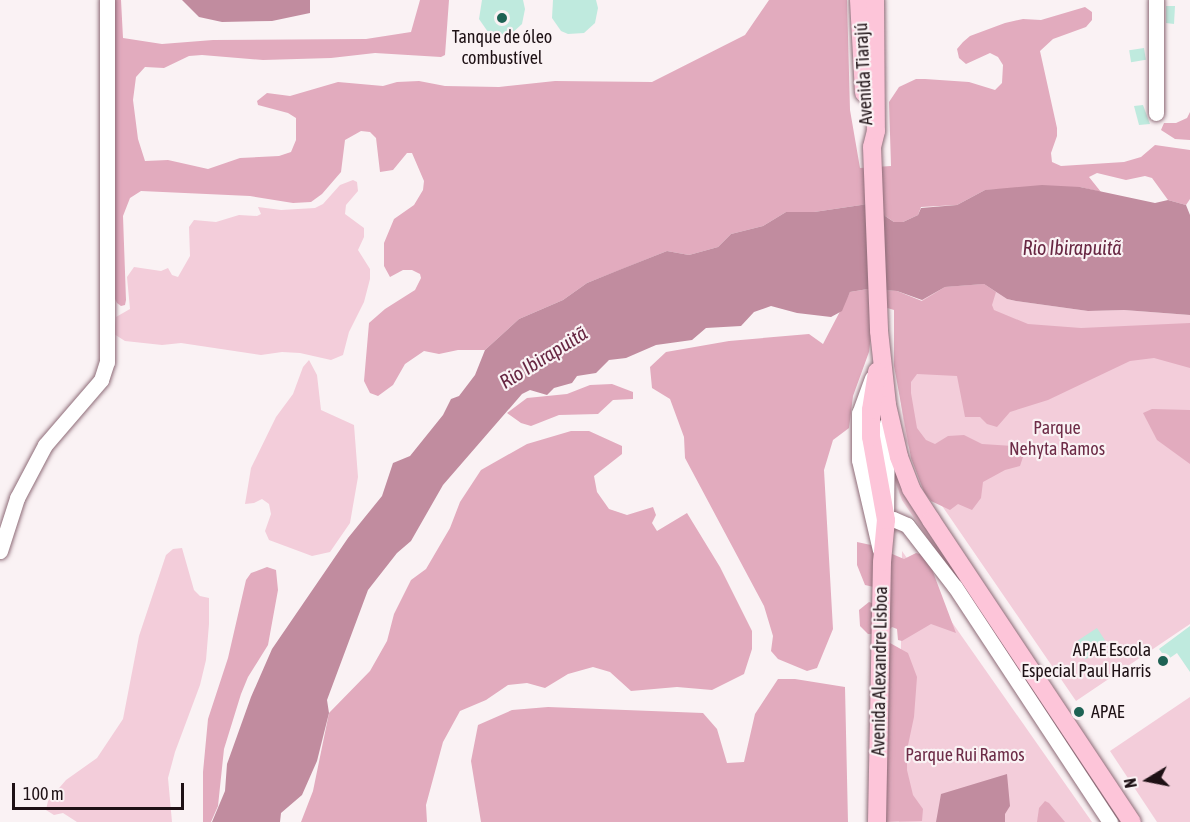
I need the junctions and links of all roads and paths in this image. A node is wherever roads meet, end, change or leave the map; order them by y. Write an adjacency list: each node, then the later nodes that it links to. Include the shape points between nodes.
1 (107, 0): 10 (street, via 107,362 101,380 45,445 16,498)
2 (859, 0): 6 (main road, Avenida Tiarajú, via 867,133)
3 (875, 0): 6 (main road, Avenida Tiarajú, via 876,131)
4 (1156, 0): 5 (street)
5 (1156, 113)
6 (872, 154): 7 (main road)
7 (879, 365): 8 (main road); 9 (main road, Avenida Alexandre Lisboa, via 871,437); 11 (street, via 868,383 859,413 859,460)
8 (887, 405): 9 (street); 14 (main road, via 911,489)
9 (886, 520): 11 (main road, Avenida Alexandre Lisboa); 13 (street, via 907,525 955,587)
10 (0, 551)
11 (882, 562): 12 (main road, Avenida Alexandre Lisboa)
12 (877, 822)
13 (1110, 822)
14 (1132, 822)

